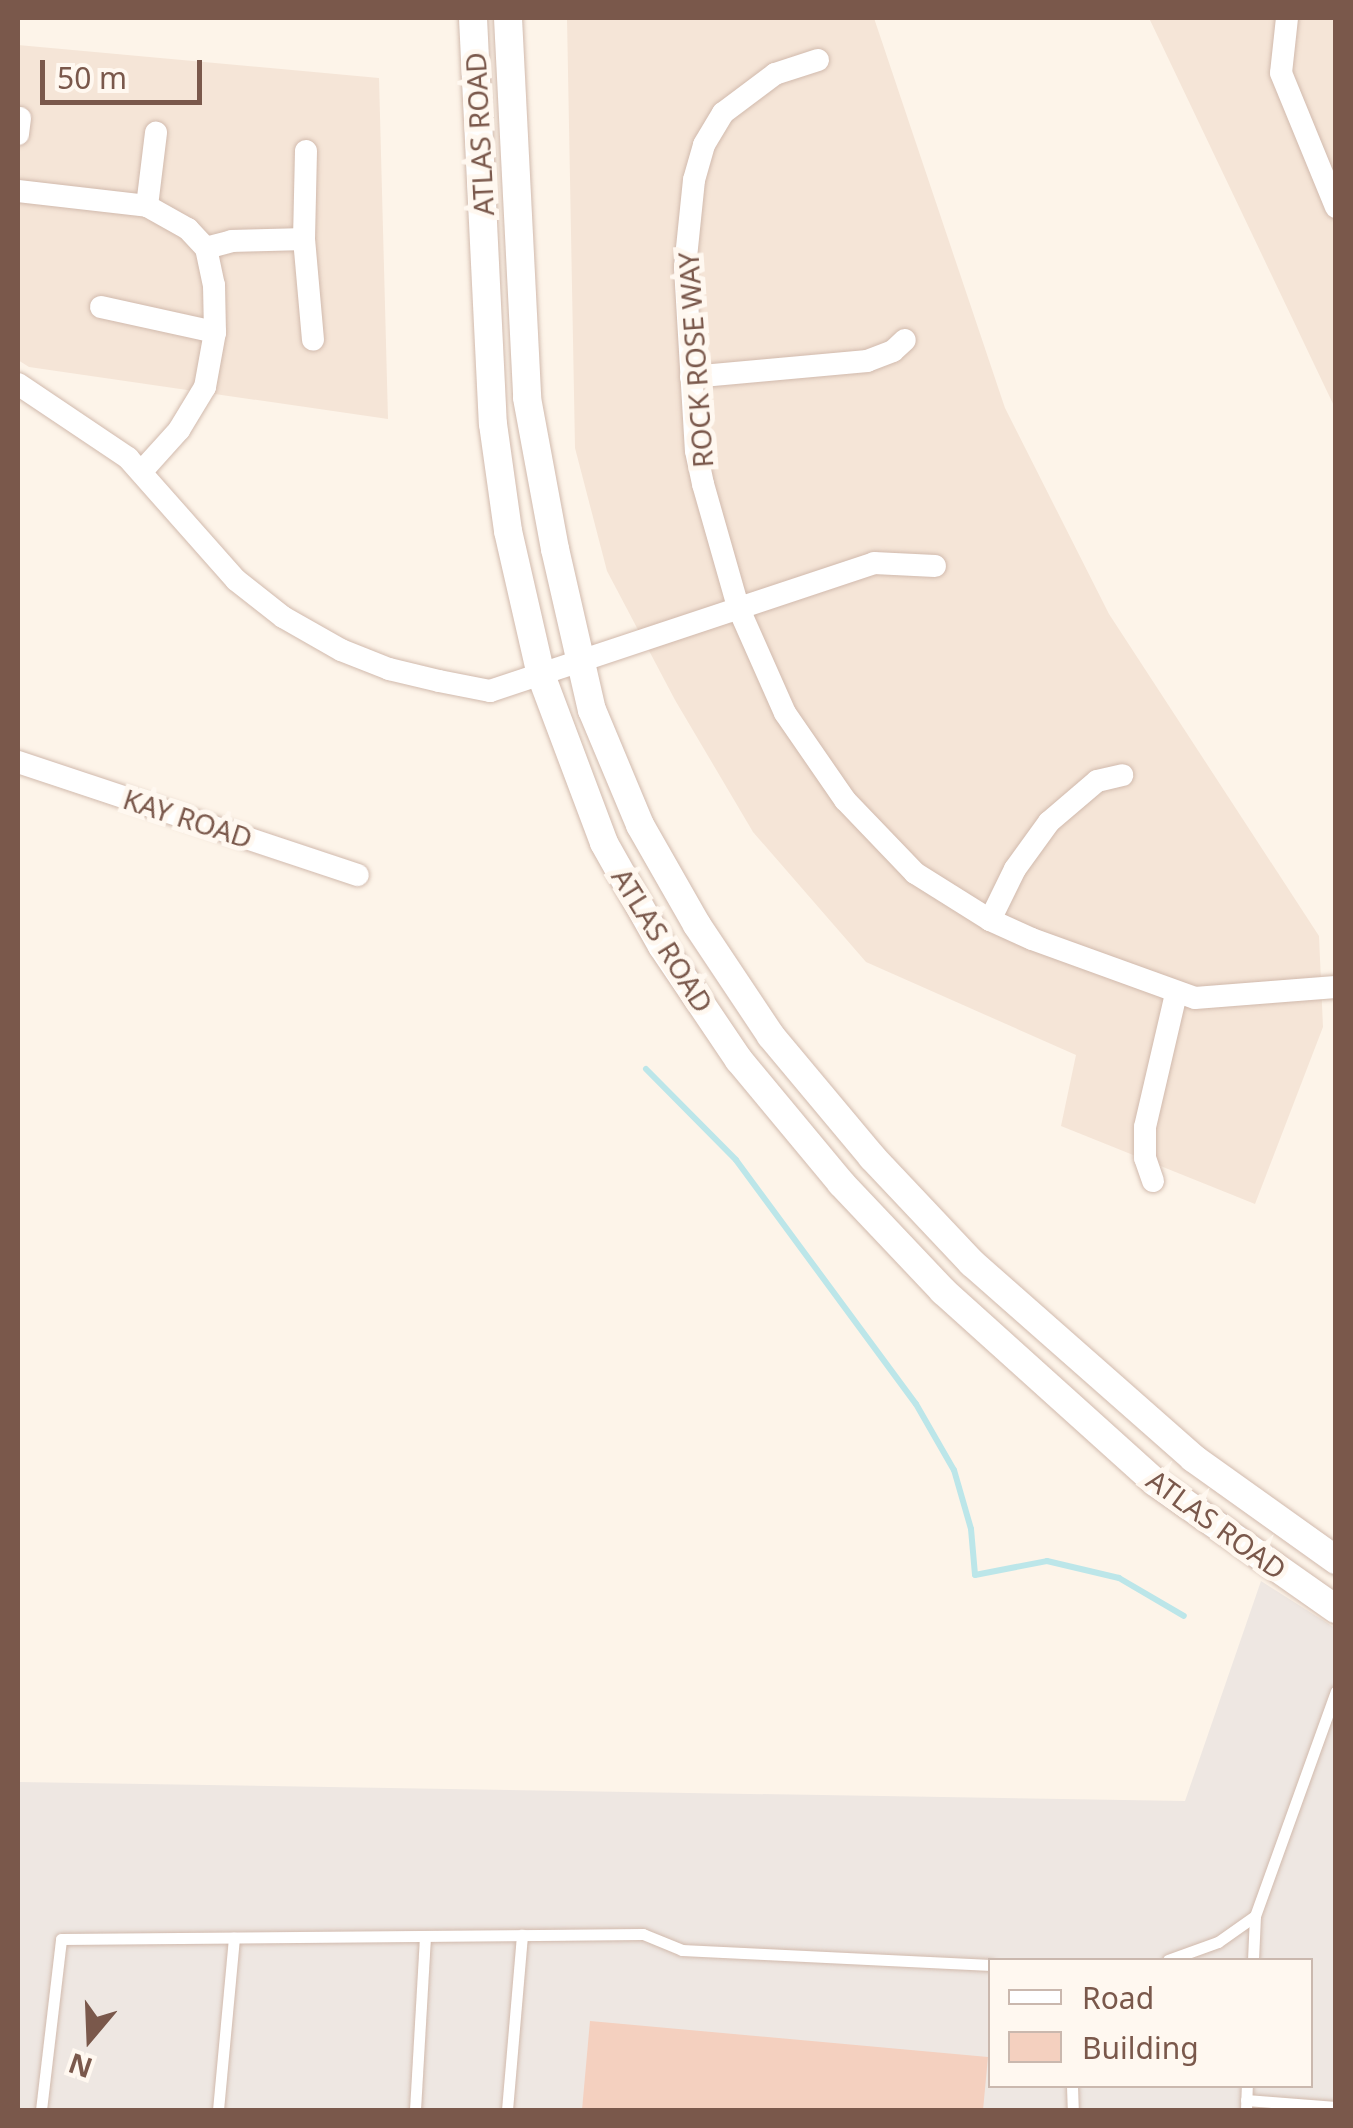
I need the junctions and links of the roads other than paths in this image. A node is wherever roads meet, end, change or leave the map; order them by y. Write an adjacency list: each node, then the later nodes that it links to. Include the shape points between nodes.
1 (473, 18): 22 (street, ATLAS ROAD, via 495,441 517,578)
2 (508, 18): 21 (street, ATLAS ROAD, via 528,398)
3 (1288, 18): 9 (street, via 1281,73)
4 (818, 60): 16 (street, ROCK ROSE WAY, via 752,87 722,113 704,144 685,266)
5 (156, 133): 8 (street)
6 (306, 151): 10 (street)
7 (18, 191): 8 (street)
8 (147, 206): 11 (street, via 179,222)
9 (1336, 207)
10 (304, 239): 11 (street); 14 (street)
11 (206, 248): 13 (street)
12 (101, 307): 13 (street)
13 (216, 332): 18 (street, via 205,387 180,430)
14 (313, 340)
15 (905, 340): 16 (street, via 867,360)
16 (691, 377): 20 (street, ROCK ROSE WAY, via 703,484)
17 (18, 384): 18 (street)
18 (142, 471): 22 (street, via 236,580 341,650 389,669 490,691)
19 (936, 566): 20 (street, via 874,563)
20 (738, 607): 21 (street); 26 (street, ROCK ROSE WAY, via 785,713 845,800 915,873)
21 (580, 662): 22 (street); 30 (street, ATLAS ROAD, via 592,710 640,826 676,890 772,1036 872,1156 1028,1317 1193,1458)
22 (542, 675): 31 (street, ATLAS ROAD, via 604,843 662,946 739,1060 842,1183 1001,1347 1156,1482)
23 (18, 762): 25 (street, KAY ROAD)
24 (1122, 775): 26 (street, via 1096,782 1049,822)
25 (358, 875)
26 (990, 920): 28 (street, ROCK ROSE WAY)
27 (1336, 987): 28 (street, ROCK ROSE WAY, via 1237,997)
28 (1176, 994): 29 (street, via 1145,1128)
29 (1153, 1181)
30 (1336, 1560)
31 (1336, 1609)
32 (1336, 1691): 33 (lane)
33 (1256, 1916): 37 (lane, via 1218,1942); 38 (lane)
34 (522, 1935): 35 (lane); 39 (lane, via 644,1934 682,1950); 45 (lane)
35 (424, 1936): 36 (lane); 44 (lane)
36 (234, 1938): 42 (lane, via 61,1940); 43 (lane)
37 (1174, 1958)
38 (1253, 1958)
39 (988, 1964)
40 (1246, 2105): 41 (lane)
41 (1336, 2107)
42 (41, 2110)
43 (218, 2110)
44 (415, 2110)
45 (508, 2110)

